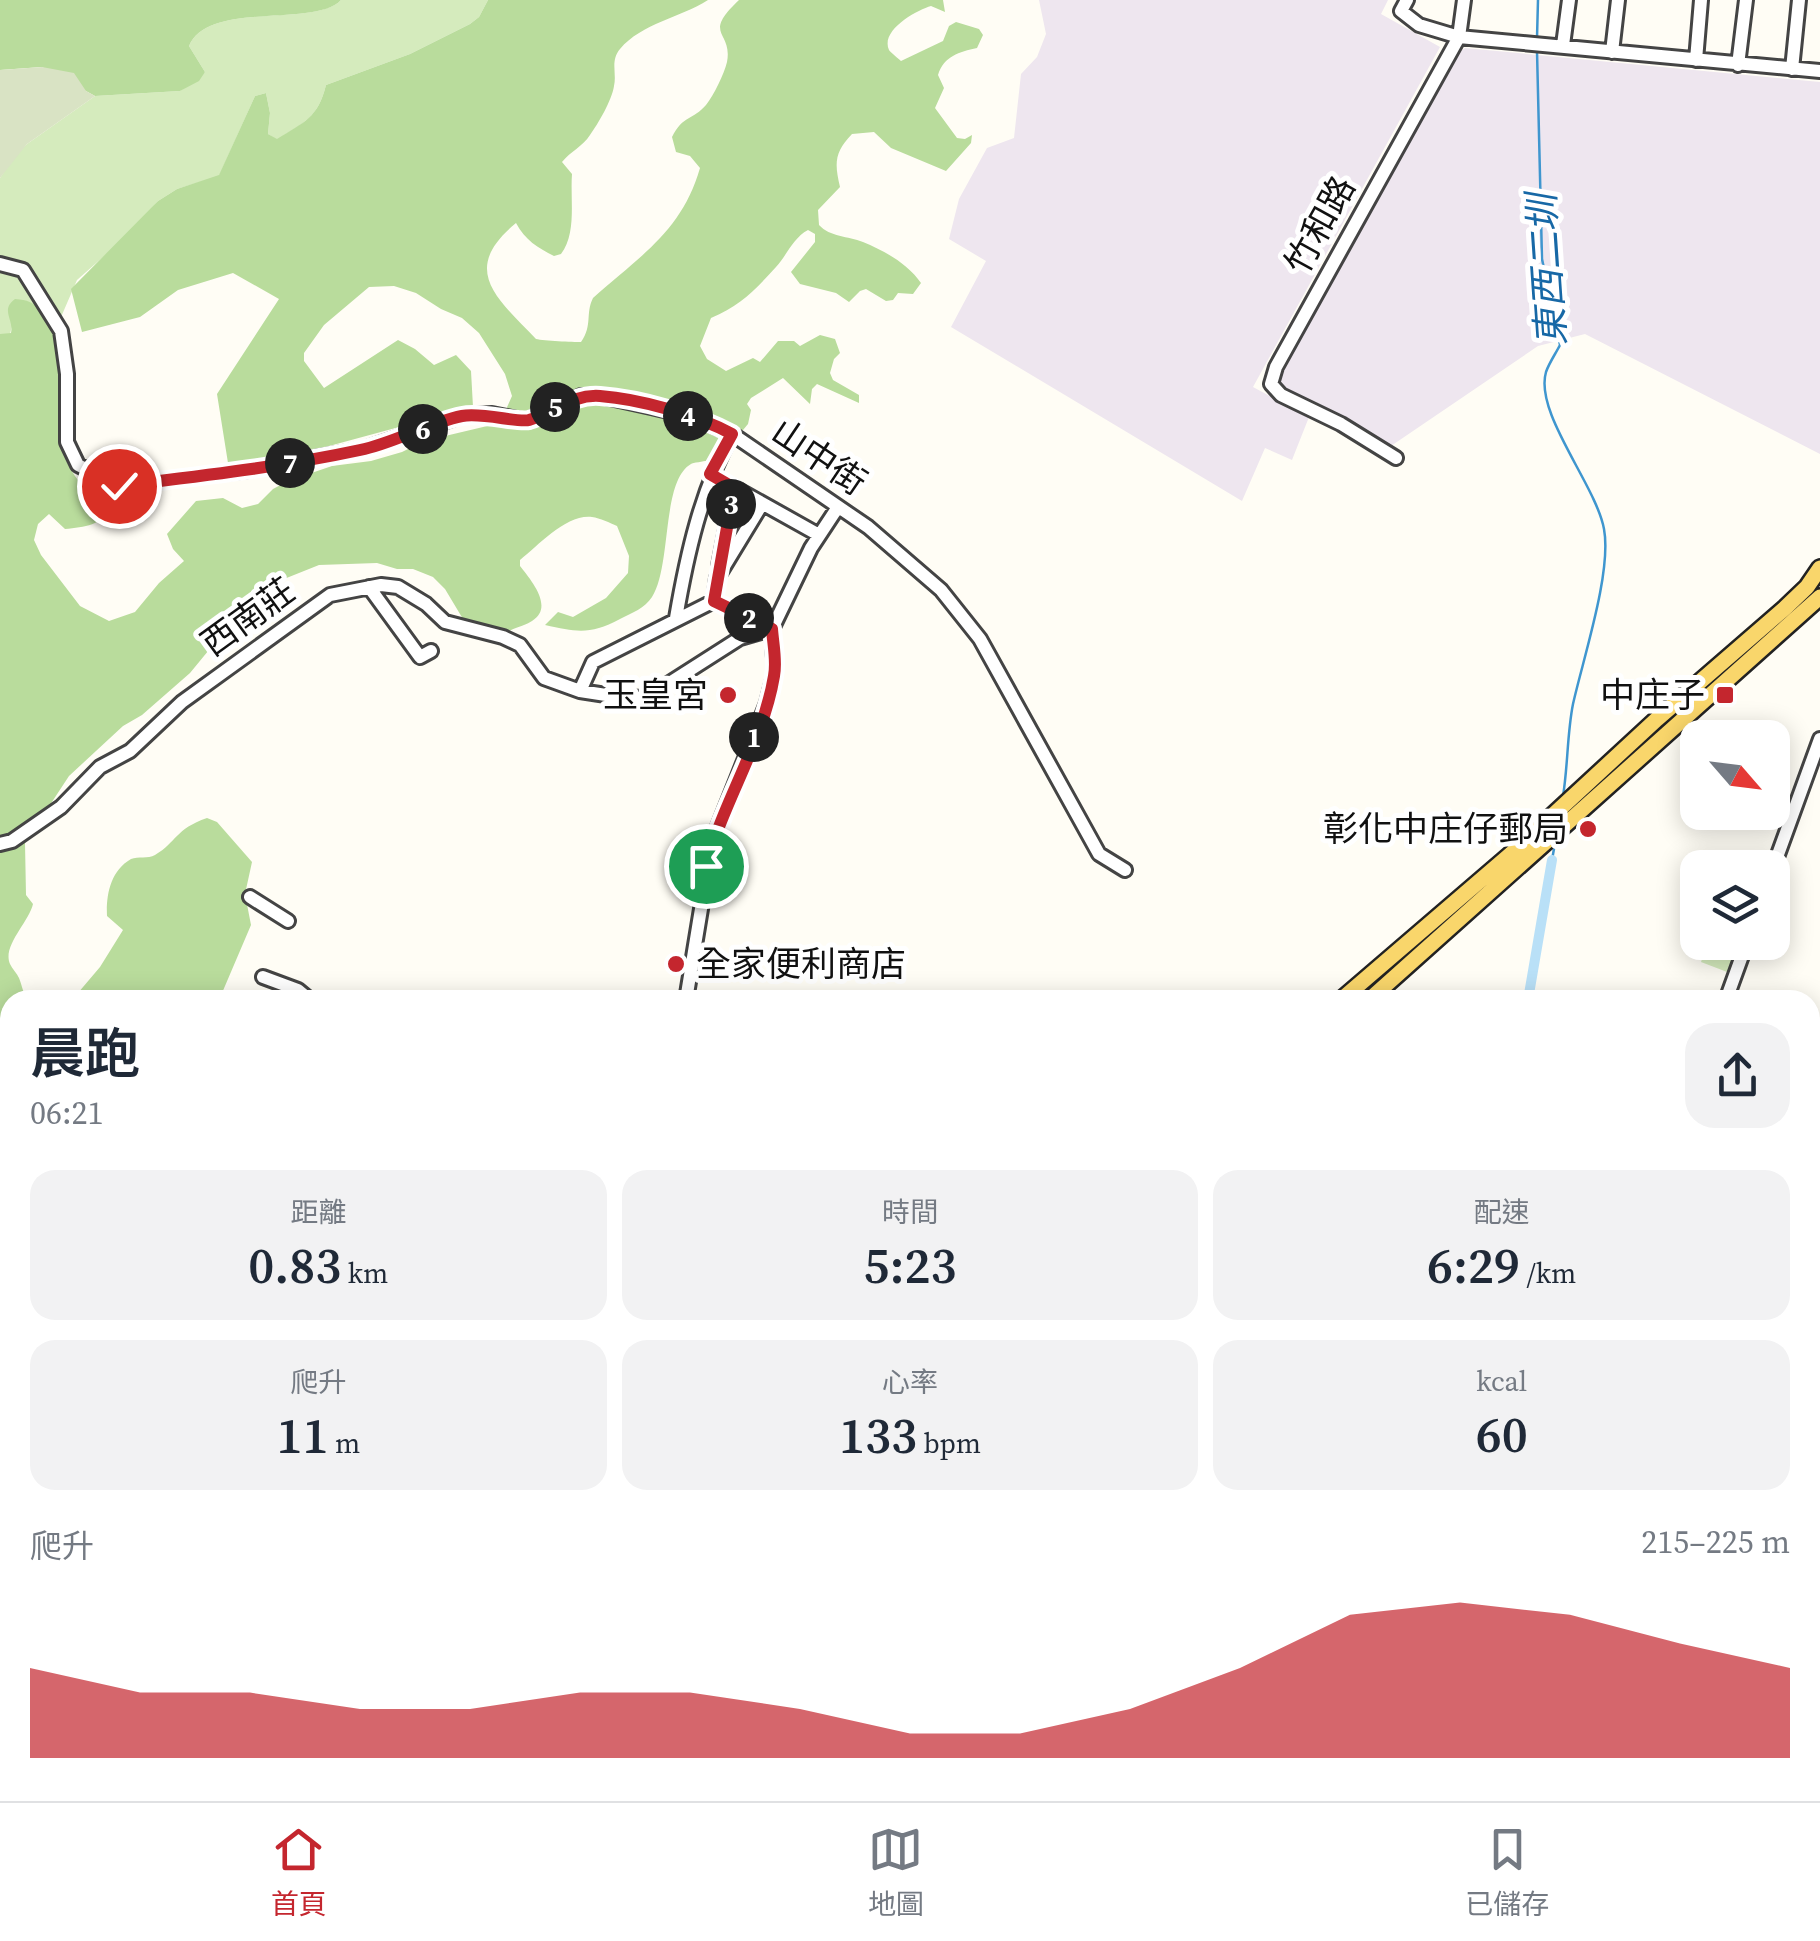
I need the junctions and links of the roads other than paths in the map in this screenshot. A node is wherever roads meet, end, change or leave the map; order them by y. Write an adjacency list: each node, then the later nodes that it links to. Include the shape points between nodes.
1 (1407, 0): 8 (street, via 1401,11 1419,25)
2 (1464, 0): 8 (street)
3 (1569, 0): 9 (street)
4 (1618, 0): 10 (street)
5 (1702, 0): 11 (street)
6 (1746, 0): 12 (street)
7 (1799, 0): 13 (street)
8 (1460, 37): 9 (street); 17 (street, 竹和路, via 1271,384)
9 (1564, 46): 10 (street)
10 (1612, 52): 11 (street)
11 (1696, 60): 12 (street)
12 (1738, 65): 13 (street)
13 (1792, 69): 14 (street)
14 (1820, 71)
15 (0, 264): 16 (street, 山中街, via 23,270 61,331 68,442 78,465 119,486 364,449 461,416 526,421 582,396 666,410)
16 (732, 434): 18 (street); 21 (street, 山中街)
17 (1396, 458)
18 (710, 474): 19 (street); 28 (street)
19 (734, 488): 20 (street); 24 (street)
20 (762, 504): 22 (street); 24 (street)
21 (838, 506): 22 (street); 35 (street, 山中街, via 941,590 980,639 1099,854)
22 (819, 535): 29 (street)
23 (1820, 568): 26 (main road)
24 (717, 578): 27 (street)
25 (369, 587): 30 (street, via 420,657); 31 (street, 西南莊, via 398,587 445,622 520,646 544,678); 33 (street, 西南莊, via 330,594 182,702 61,807)
26 (1817, 591): 42 (main road, via 1645,730); 43 (main road)
27 (714, 601): 28 (street); 29 (street)
28 (676, 618): 31 (street, via 593,662)
29 (772, 629): 31 (street, 西南莊, via 740,638 646,698); 41 (street, via 775,672 712,842)
30 (431, 651)
31 (580, 691)
32 (1820, 739): 34 (street)
33 (0, 844)
34 (1780, 850)
35 (1125, 870)
36 (250, 897): 37 (street)
37 (288, 920)
38 (1740, 960): 44 (street)
39 (264, 977): 40 (street)
40 (298, 990)
41 (688, 990)
42 (1353, 990)
43 (1380, 990)
44 (1729, 990)

